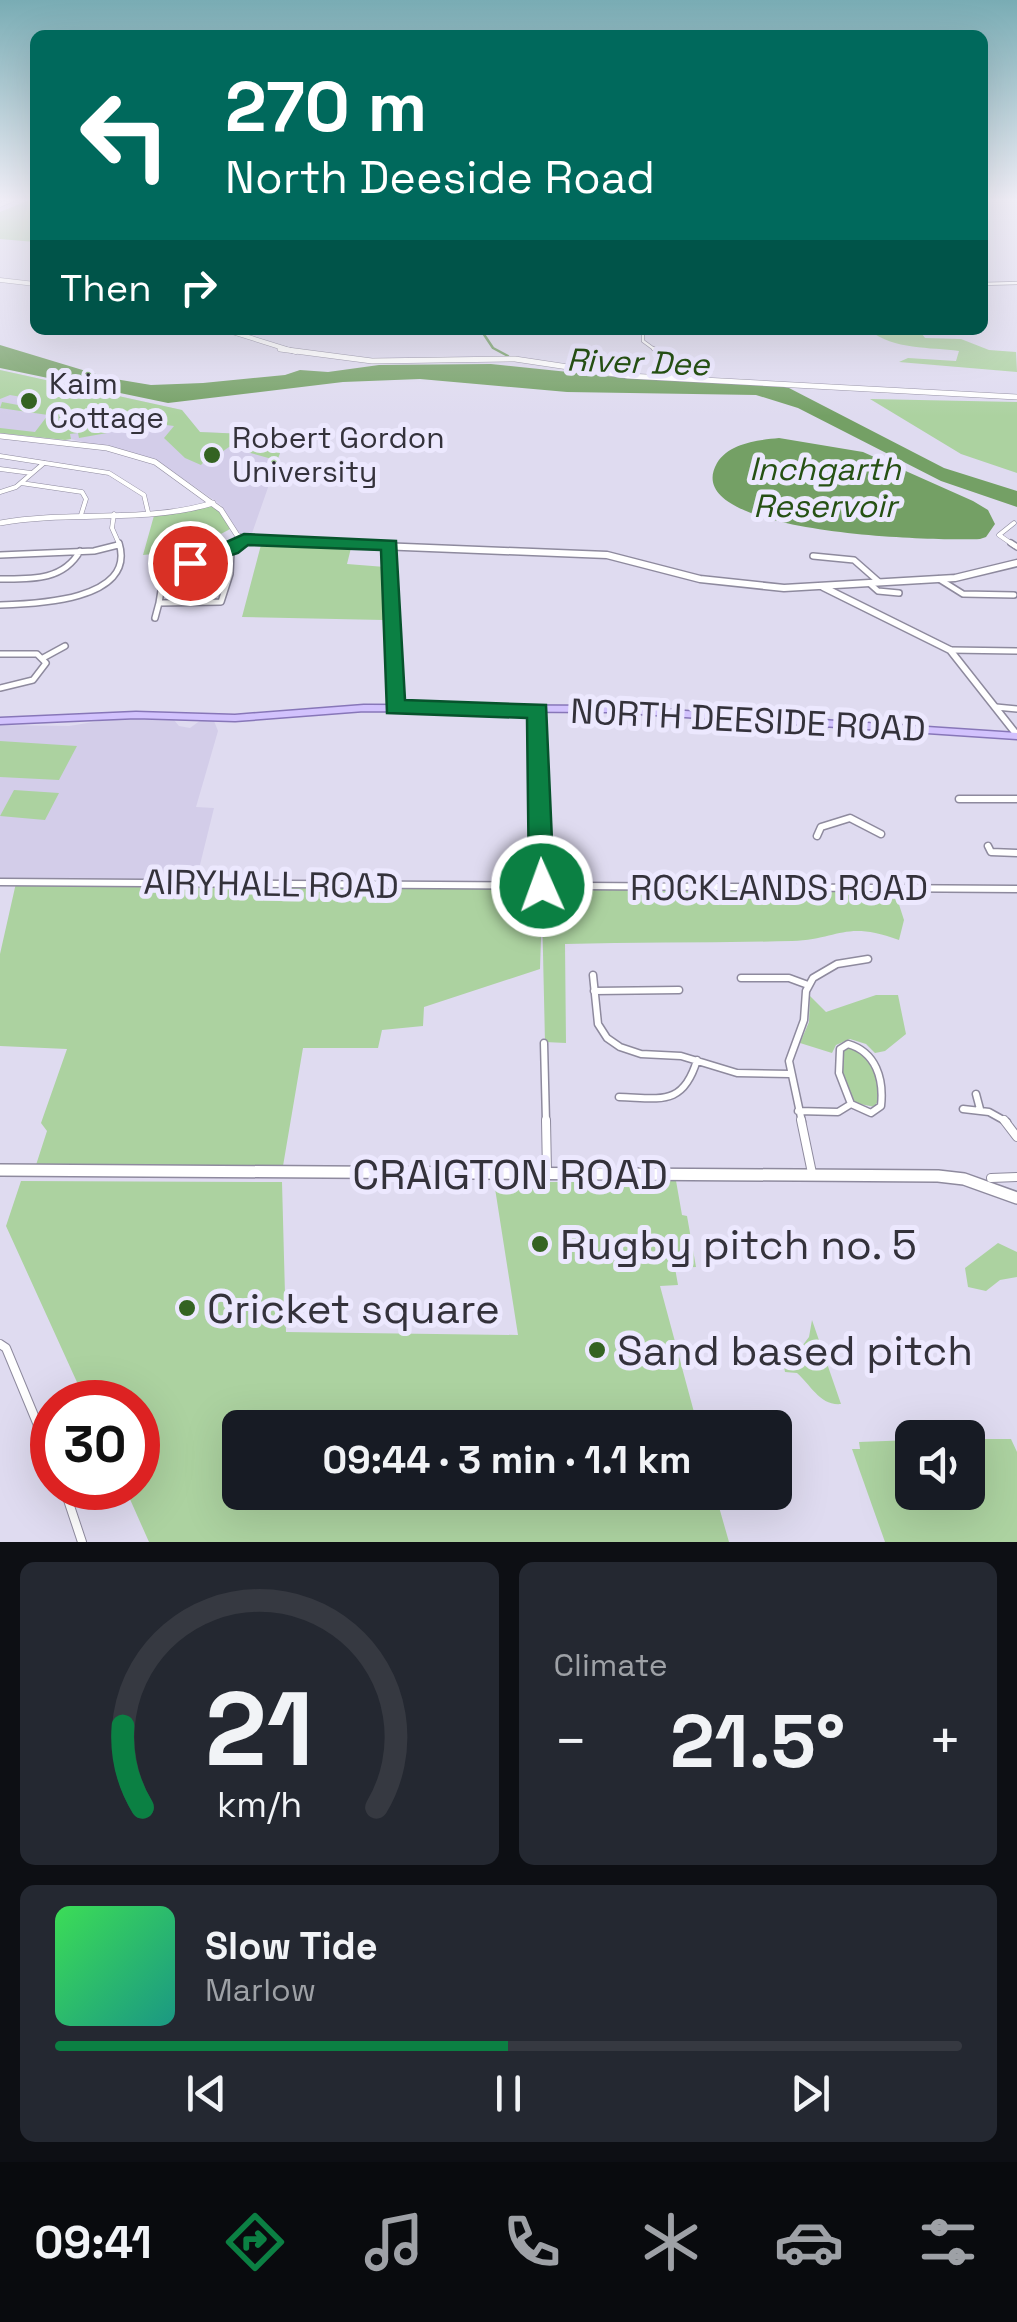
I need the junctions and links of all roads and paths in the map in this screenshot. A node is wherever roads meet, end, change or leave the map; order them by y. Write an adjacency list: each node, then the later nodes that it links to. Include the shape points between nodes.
1 (0, 280): 2 (street)
2 (30, 283)
3 (1017, 283): 4 (street)
4 (988, 284)
5 (240, 335): 7 (street, via 283,350 372,361 515,359)
6 (643, 335): 7 (street, via 672,362)
7 (673, 377): 8 (street)
8 (1017, 397)
9 (0, 436): 17 (street, via 140,457)
10 (39, 452): 12 (street)
11 (0, 456): 12 (street)
12 (44, 462): 14 (street); 18 (street, via 118,476 144,496)
13 (0, 469): 14 (street)
14 (31, 472): 15 (street)
15 (20, 484): 16 (street); 20 (street, via 82,492)
16 (0, 492)
17 (213, 503): 18 (street, via 192,511); 23 (street)
18 (148, 512): 19 (street)
19 (114, 514): 20 (street); 24 (street, via 110,528)
20 (81, 515): 21 (street)
21 (0, 523)
22 (1014, 524): 26 (street, via 999,535)
23 (247, 540): 25 (street); 27 (street)
24 (118, 545): 28 (street); 44 (street, via 122,557 115,572 89,592)
25 (390, 545): 40 (street, via 607,555 719,582); 53 (street)
26 (1017, 547)
27 (232, 550): 33 (street); 34 (street)
28 (80, 551): 30 (street); 36 (street, via 58,574)
29 (166, 553): 33 (street)
30 (0, 555)
31 (813, 556): 38 (street, via 854,560)
32 (1017, 563): 37 (street)
33 (165, 566): 35 (street)
34 (230, 574): 35 (street); 43 (street, via 221,602)
35 (162, 578): 43 (street)
36 (0, 579)
37 (938, 579): 38 (street); 42 (street, via 962,593)
38 (879, 582): 39 (street)
39 (868, 583): 40 (street); 41 (street)
40 (820, 586): 47 (street)
41 (898, 593)
42 (1014, 595)
43 (159, 603): 45 (street)
44 (0, 605)
45 (155, 618)
46 (65, 646): 50 (street)
47 (950, 650): 48 (street); 52 (street)
48 (1017, 651)
49 (0, 654): 50 (street)
50 (43, 658): 51 (street, via 40,676)
51 (0, 688)
52 (996, 707): 54 (street); 57 (street)
53 (395, 708): 55 (main road, NORTH DEESIDE ROAD); 56 (main road, NORTH DEESIDE ROAD)
54 (1017, 709)
55 (538, 710): 57 (main road, NORTH DEESIDE ROAD, via 653,711); 65 (street)
56 (0, 721)
57 (1017, 736)
58 (959, 798): 59 (street)
59 (1017, 799)
60 (881, 834): 61 (street, via 850,818 821,827)
61 (818, 836)
62 (988, 846): 63 (street, via 991,852)
63 (1017, 853)
64 (0, 882): 65 (street, AIRYHALL ROAD)
65 (542, 886): 66 (street, ROCKLANDS ROAD)
66 (1017, 889)
67 (868, 959): 70 (street, via 837,964)
68 (592, 975): 73 (street)
69 (741, 978): 70 (street)
70 (808, 985): 77 (street)
71 (661, 990): 72 (street); 73 (street); 74 (street)
72 (679, 990)
73 (594, 991): 76 (street, via 598,1024 620,1047)
74 (662, 1002)
75 (544, 1043): 88 (street)
76 (697, 1060): 77 (street, via 738,1074); 80 (street, via 692,1084 678,1096)
77 (790, 1074): 85 (street)
78 (976, 1094): 83 (street)
79 (619, 1098): 80 (street)
80 (639, 1098): 84 (street)
81 (852, 1104): 81 (street, via 871,1112 883,1094 870,1055 848,1044 838,1061); 85 (street, via 838,1112)
82 (964, 1108): 83 (street)
83 (980, 1109): 86 (street, via 1005,1118)
84 (640, 1111)
85 (798, 1112): 89 (street)
86 (1017, 1137)
87 (0, 1170): 88 (street, CRAIGTON ROAD)
88 (547, 1176): 89 (street, CRAIGTON ROAD)
89 (812, 1176): 92 (street, CRAIGTON ROAD, via 949,1176)
90 (991, 1178): 91 (street)
91 (1017, 1178)
92 (1017, 1198)
93 (0, 1344): 94 (street)
94 (30, 1406)
95 (73, 1510): 96 (street)
96 (82, 1542)

